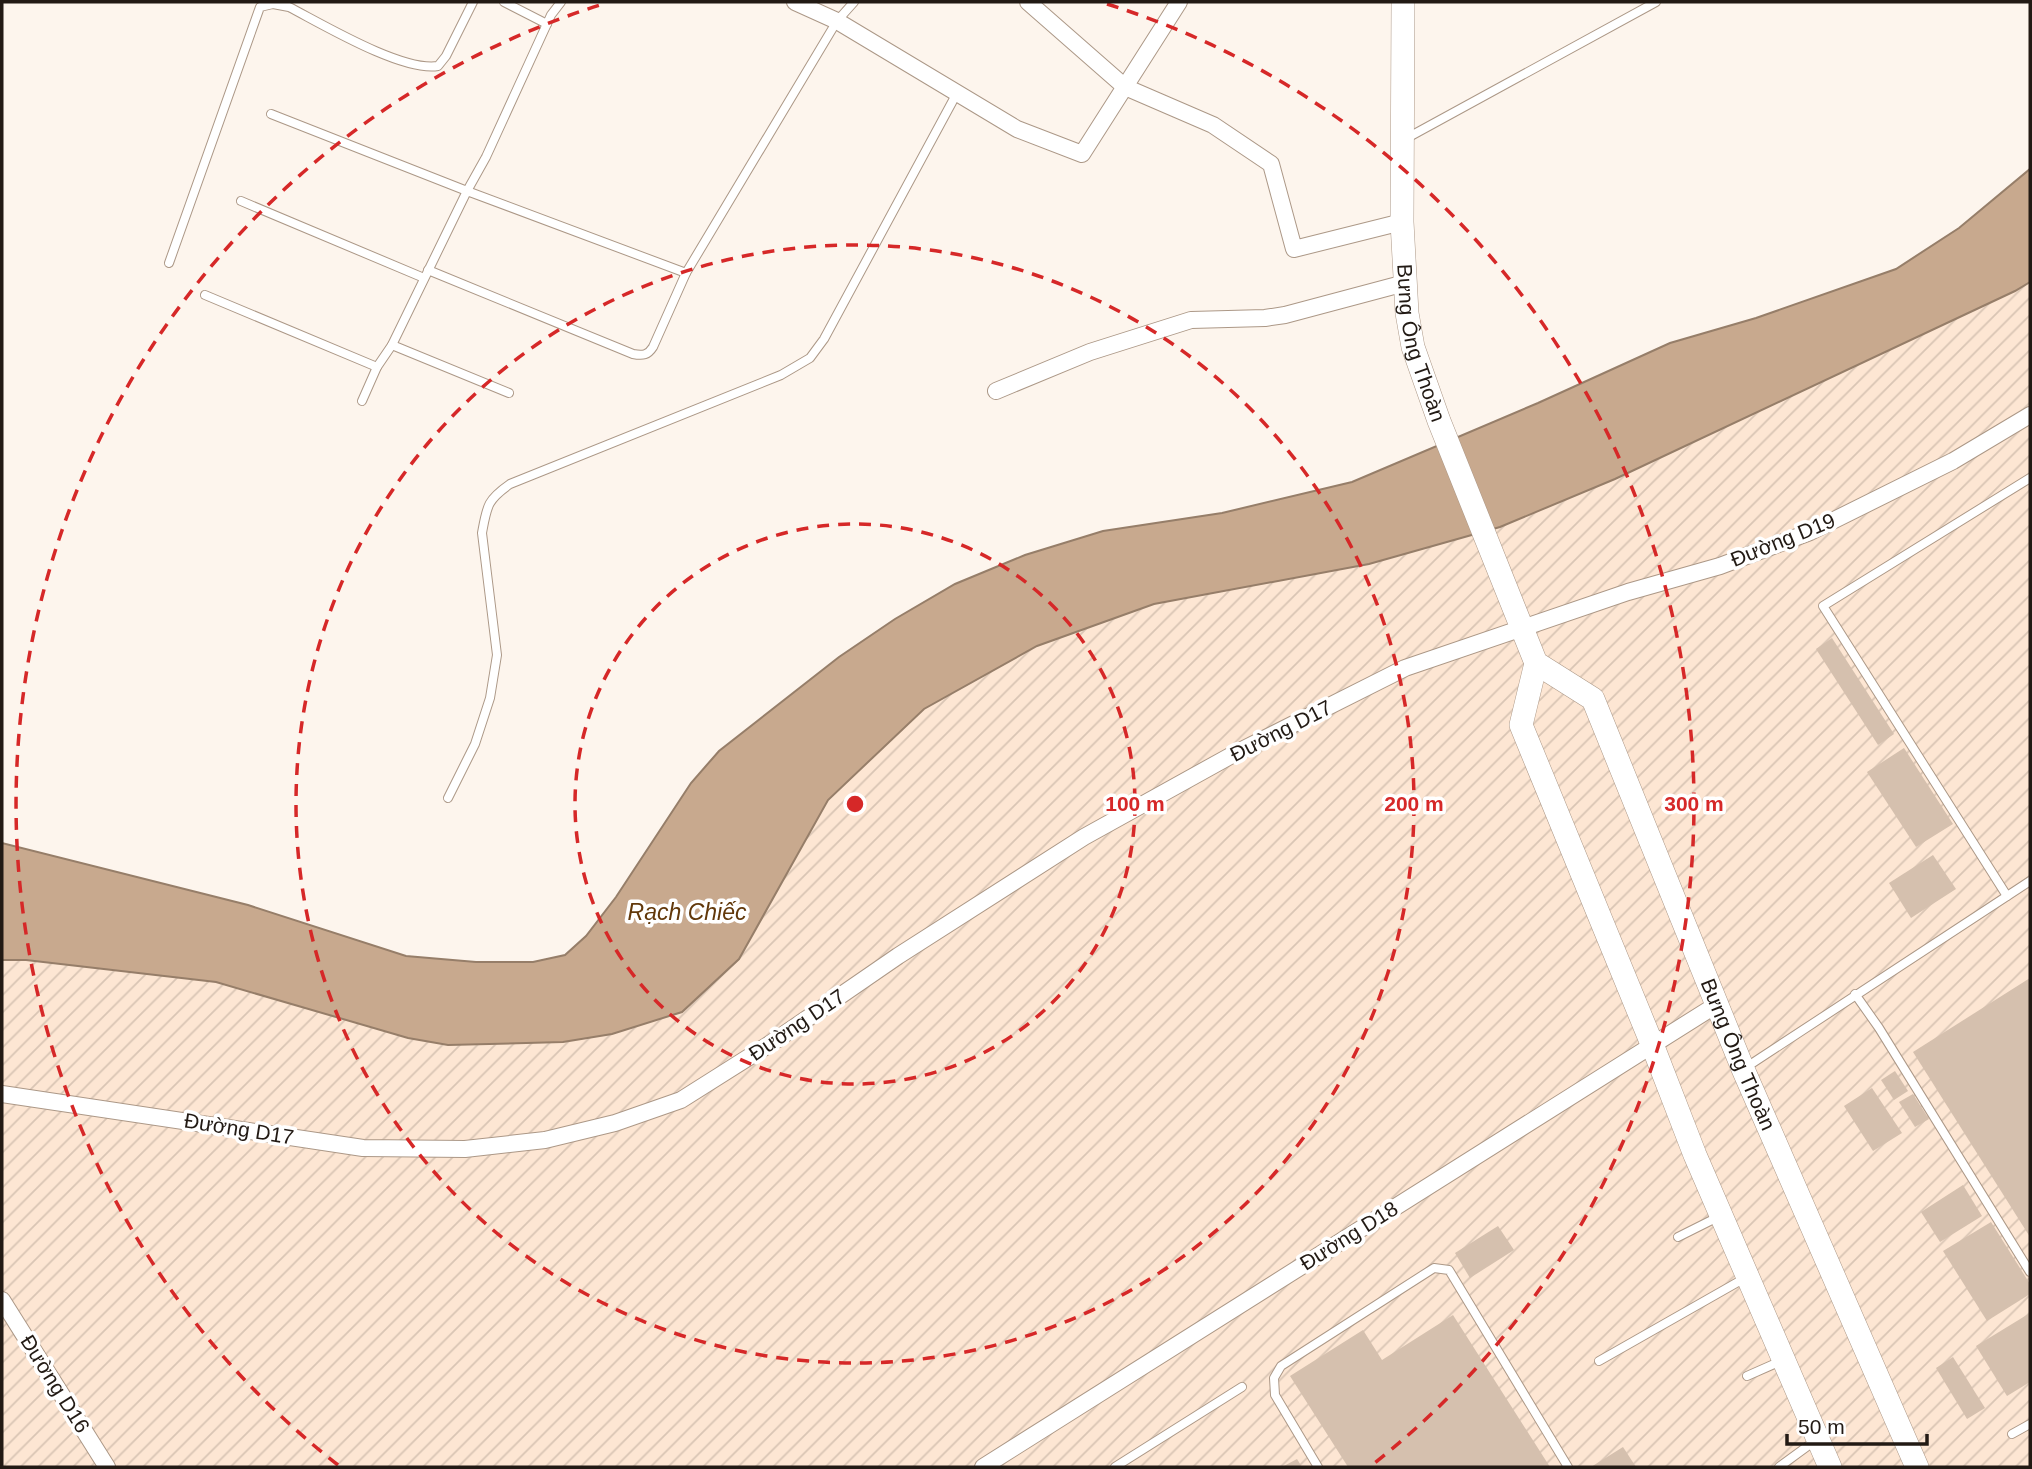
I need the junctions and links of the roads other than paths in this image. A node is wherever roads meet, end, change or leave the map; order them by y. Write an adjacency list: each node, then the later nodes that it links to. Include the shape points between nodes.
1 (473, 2): 9 (lane, via 446,57 438,66 426,68 381,53)
2 (504, 2): 12 (lane)
3 (561, 2): 12 (lane)
4 (795, 2): 11 (street)
5 (854, 2): 11 (lane)
6 (1028, 2): 13 (street)
7 (1403, 2): 16 (street, Bưng Ông Thoàn)
8 (1656, 2): 16 (lane)
9 (290, 4): 20 (lane, via 260,7)
10 (1174, 4): 13 (street)
11 (837, 21): 14 (street); 21 (lane)
12 (547, 24): 17 (lane)
13 (1125, 87): 14 (street, via 1082,154 1017,129); 19 (street, via 1213,125 1271,164 1294,248)
14 (957, 93): 34 (lane, via 810,358 781,375 510,484 492,496 482,533 497,654 494,676 475,744)
15 (271, 114): 17 (lane)
16 (1401, 141): 19 (street, Bưng Ông Thoàn)
17 (467, 191): 21 (lane); 22 (lane)
18 (241, 201): 22 (lane)
19 (1402, 222): 23 (street, Bưng Ông Thoàn)
20 (169, 263)
21 (686, 273): 22 (lane, via 653,347 642,355)
22 (426, 274): 25 (lane)
23 (1405, 283): 27 (street, via 1285,316 1192,320 1090,352); 32 (street, Bưng Ông Thoàn, via 1412,347)
24 (205, 295): 26 (lane)
25 (392, 345): 26 (lane); 28 (lane)
26 (377, 367): 29 (lane)
27 (996, 391)
28 (509, 393)
29 (362, 401)
30 (2030, 415): 32 (street, Đường D19, via 1953,461 1810,532 1720,566)
31 (2030, 478): 36 (lane, via 1823,606)
32 (1521, 629): 33 (street, Bưng Ông Thoàn); 42 (street, Đường D17, via 1405,668 1232,755 1084,837 681,1100 615,1123 545,1140 466,1149 363,1148)
33 (1536, 663): 38 (street, Bưng Ông Thoàn, via 1593,699); 39 (street, via 1521,725)
34 (448, 798)
35 (2030, 881): 36 (lane)
36 (2007, 896): 37 (lane)
37 (1855, 994): 40 (lane); 46 (lane)
38 (1716, 1005): 39 (street, Đường D18); 40 (street, Bưng Ông Thoàn)
39 (1652, 1044): 44 (street); 57 (street, Đường D18)
40 (1743, 1069): 63 (street, Bưng Ông Thoàn)
41 (2, 1094): 42 (street, Đường D17)
42 (26, 1096): 43 (street)
43 (2, 1105)
44 (1721, 1215): 45 (lane); 47 (street)
45 (1678, 1237)
46 (2030, 1272)
47 (1747, 1277): 49 (street); 50 (lane)
48 (2, 1300): 56 (street, Đường D16)
49 (1783, 1360): 51 (lane); 55 (street)
50 (1599, 1361)
51 (1747, 1376)
52 (1242, 1387): 58 (lane)
53 (2030, 1424): 54 (lane)
54 (2012, 1434)
55 (1818, 1439): 61 (lane); 62 (street)
56 (107, 1467)
57 (983, 1467)
58 (1115, 1467)
59 (1318, 1467): 60 (lane, via 1275,1395 1274,1378 1281,1366 1434,1268 1450,1269)
60 (1568, 1467)
61 (1779, 1467)
62 (1830, 1467)
63 (1917, 1467)

